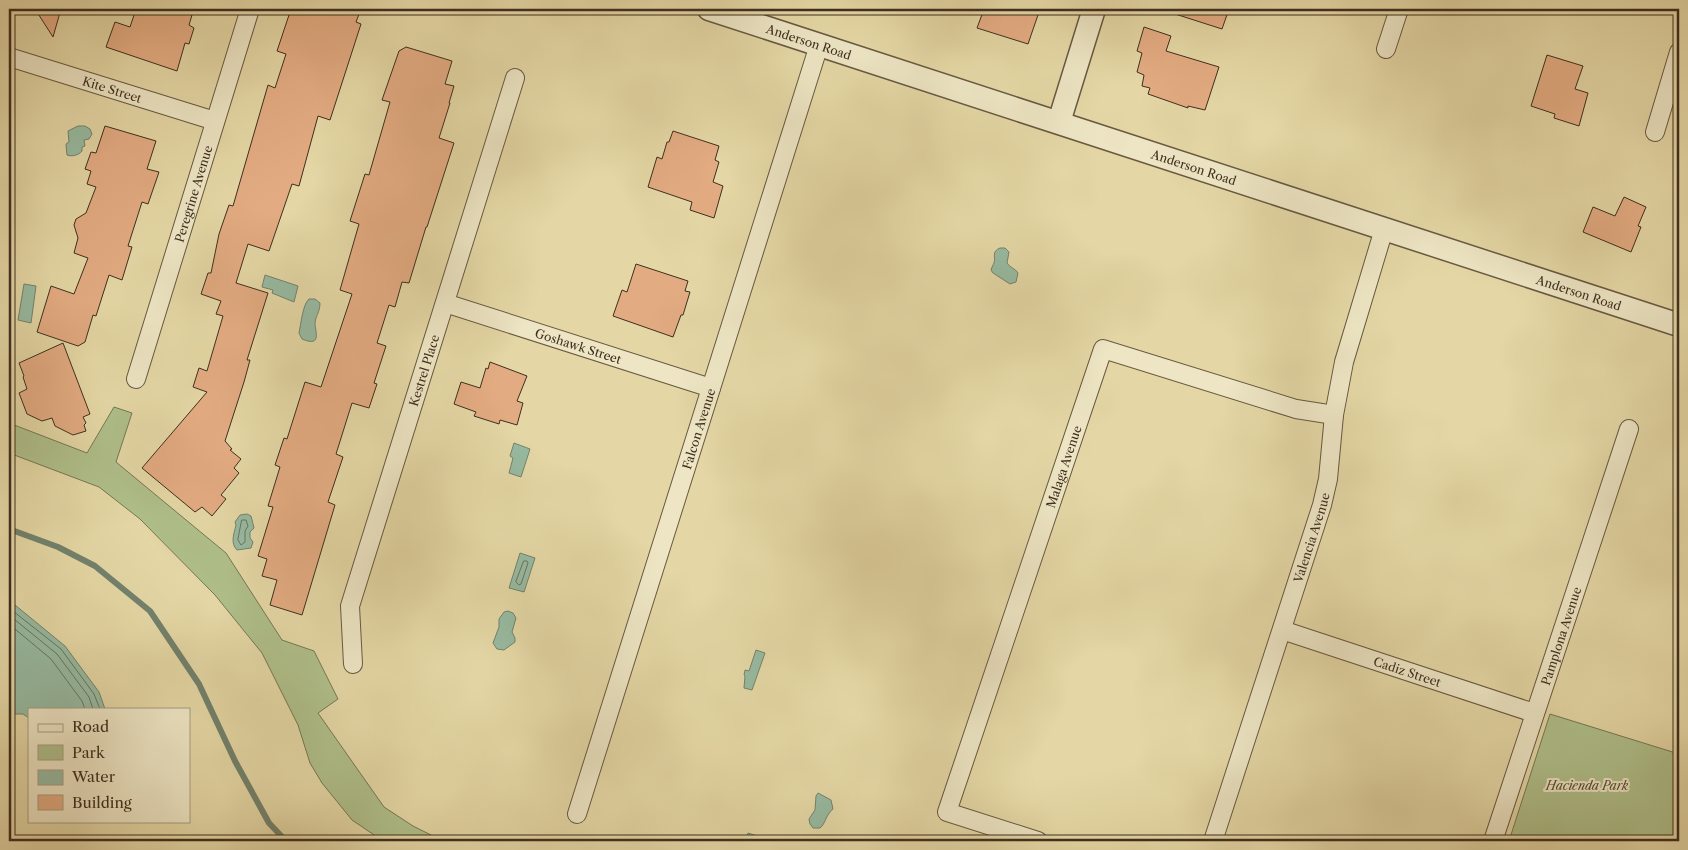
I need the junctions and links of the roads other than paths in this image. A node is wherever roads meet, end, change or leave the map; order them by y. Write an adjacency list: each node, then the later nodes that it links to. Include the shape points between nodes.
1 (250, 9): 10 (street, Peregrine Avenue)
2 (709, 9): 5 (street, Anderson Road)
3 (1094, 9): 11 (street)
4 (1399, 9): 6 (street)
5 (819, 45): 11 (street, Anderson Road); 17 (street, Falcon Avenue)
6 (1386, 49)
7 (1679, 52): 12 (street)
8 (9, 57): 10 (street, Kite Street)
9 (515, 78): 14 (street, Kestrel Place)
10 (215, 121): 16 (street, Peregrine Avenue)
11 (1059, 122): 13 (street, Anderson Road)
12 (1654, 132)
13 (1384, 229): 15 (street, Anderson Road); 18 (street, Valencia Avenue, via 1344,362)
14 (445, 303): 17 (street, Goshawk Street); 21 (street, Kestrel Place, via 350,606)
15 (1679, 325)
16 (136, 379)
17 (710, 388): 23 (street, Falcon Avenue)
18 (1334, 415): 20 (street, Valencia Avenue, via 1324,497); 24 (street, Malaga Avenue, via 1296,409 1103,349 948,812)
19 (1629, 430): 22 (street, Pamplona Avenue)
20 (1282, 630): 22 (street, Cadiz Street); 25 (street, Valencia Avenue)
21 (354, 664)
22 (1534, 714): 26 (street, Pamplona Avenue)
23 (577, 814)
24 (1038, 841)
25 (1213, 841)
26 (1493, 841)

